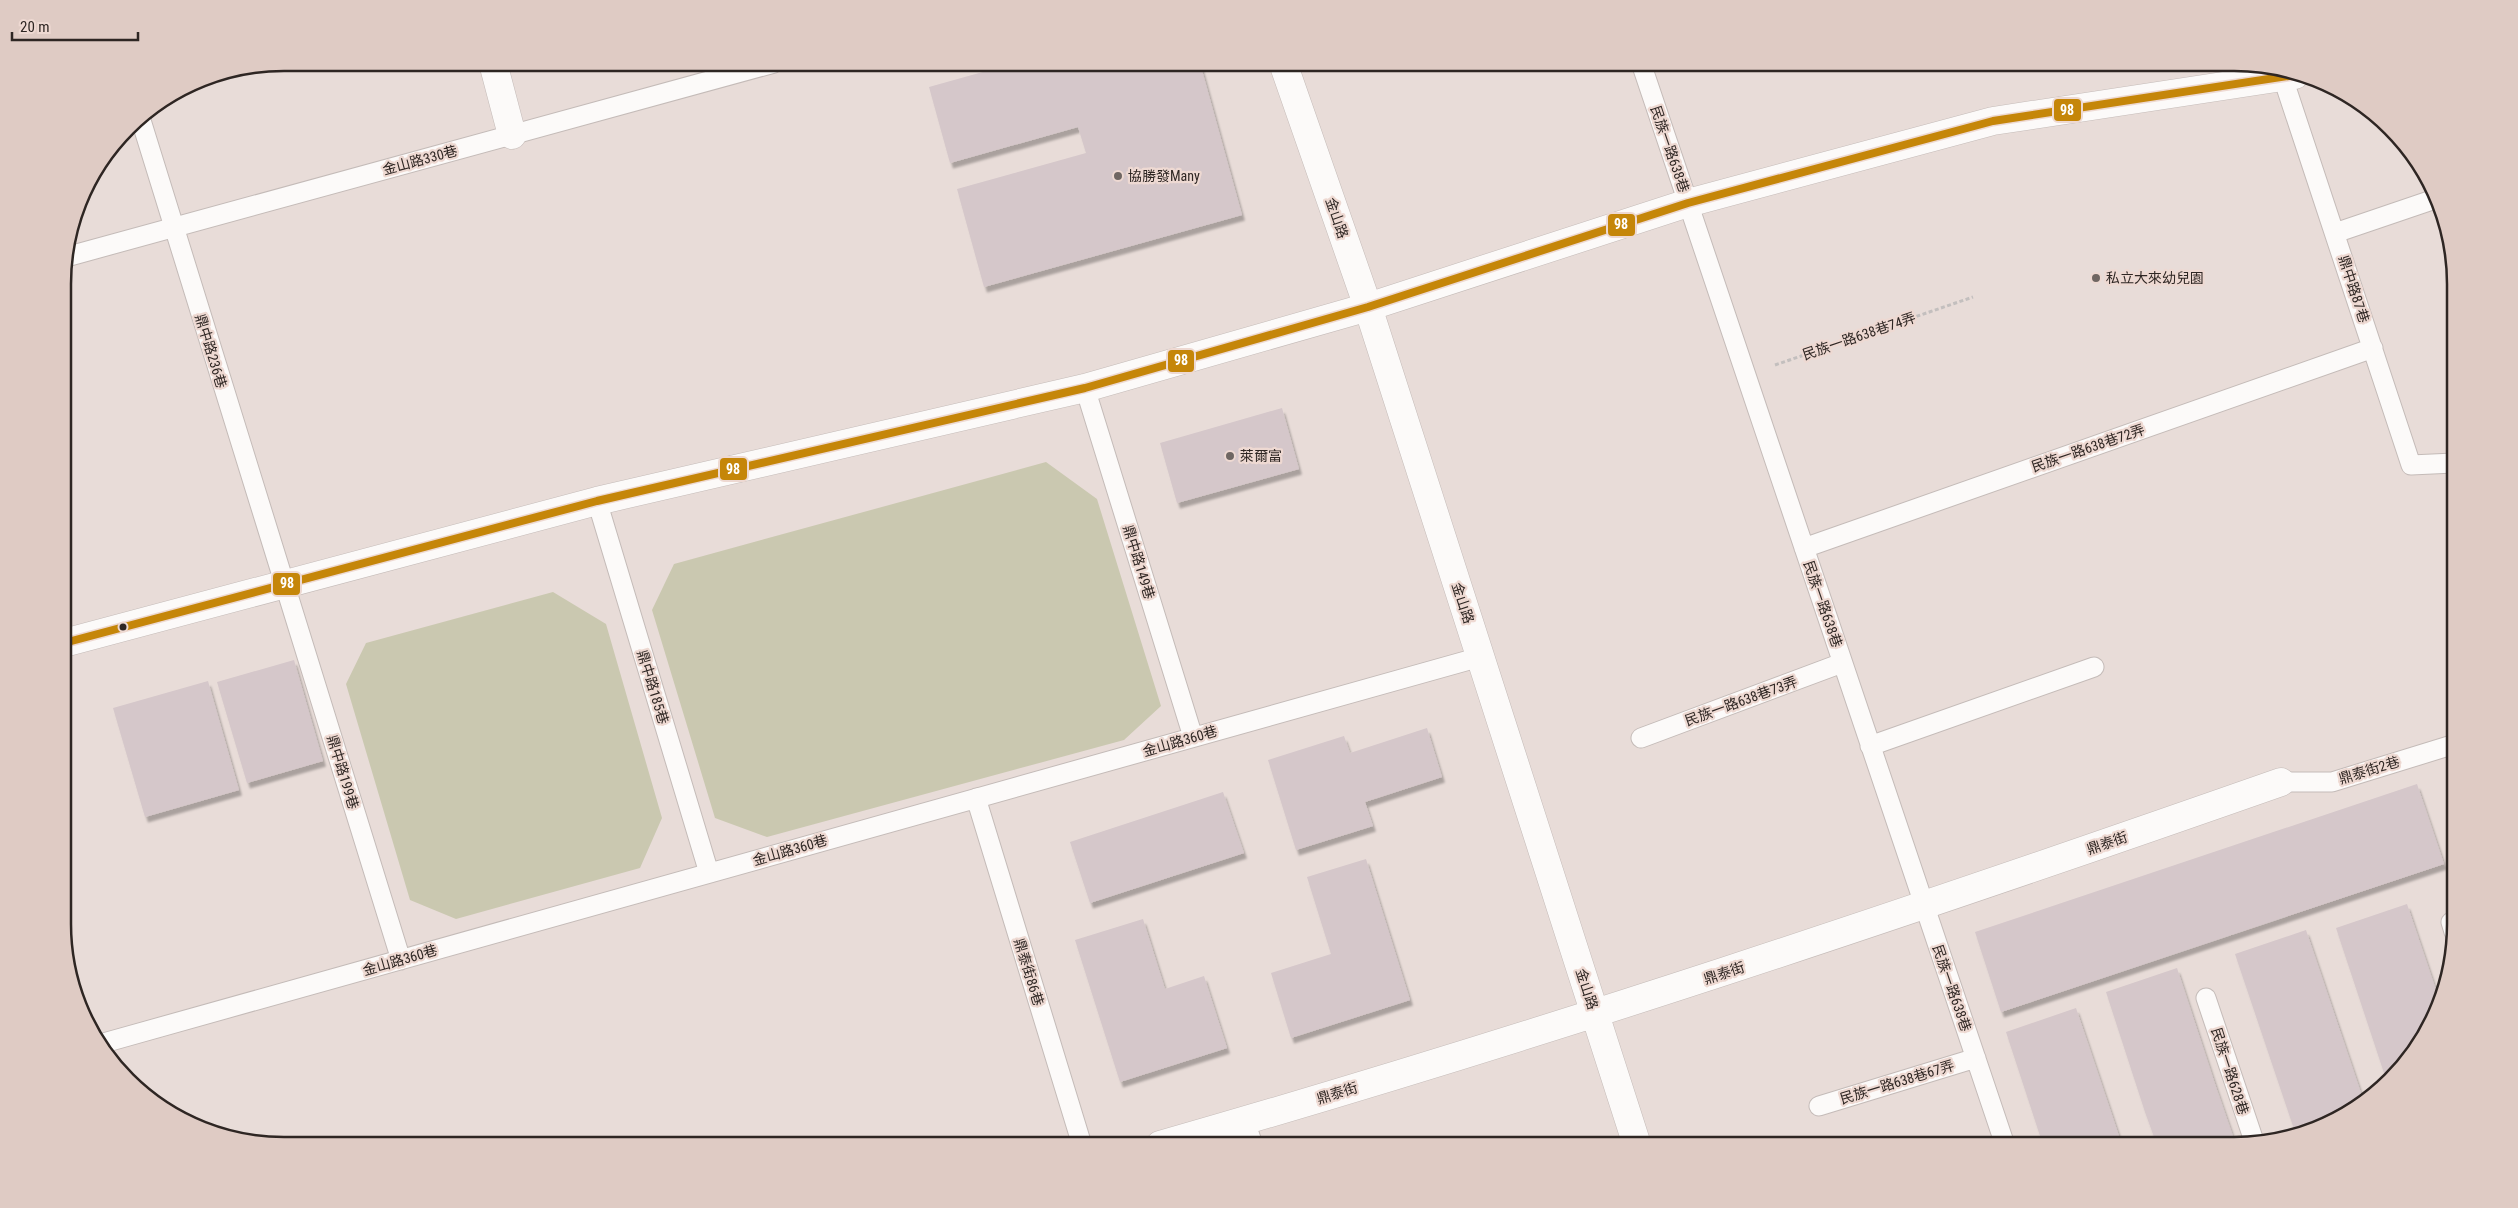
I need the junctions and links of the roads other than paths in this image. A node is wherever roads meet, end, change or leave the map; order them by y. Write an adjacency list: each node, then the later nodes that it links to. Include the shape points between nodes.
1 (495, 71): 8 (street)
2 (742, 71): 8 (lane, 金山路330巷)
3 (1287, 71): 14 (street, 金山路)
4 (1643, 71): 10 (lane, 民族一路638巷)
5 (2279, 76): 10 (street, via 1993,121)
6 (2287, 78): 12 (lane, 鼎中路87巷)
7 (143, 125): 11 (lane, 鼎中路236巷)
8 (512, 135): 11 (lane, 金山路330巷)
9 (2430, 201): 12 (lane)
10 (1688, 203): 14 (street); 19 (lane, 民族一路638巷)
11 (173, 228): 13 (lane, 金山路330巷); 20 (lane, 鼎中路236巷)
12 (2335, 232): 15 (lane, 鼎中路87巷)
13 (73, 255)
14 (1368, 307): 16 (street); 22 (street, 金山路)
15 (2373, 348): 17 (lane, 鼎中路87巷, via 2411,465); 19 (lane, 民族一路638巷72弄)
16 (1085, 388): 18 (street); 25 (lane, 鼎中路149巷)
17 (2447, 463)
18 (597, 501): 20 (street); 31 (lane, 鼎中路185巷)
19 (1804, 548): 23 (lane, 民族一路638巷)
20 (285, 584): 21 (street); 33 (lane, 鼎中路199巷)
21 (71, 641)
22 (1480, 657): 25 (lane, 金山路360巷); 35 (street, 金山路)
23 (1842, 663): 26 (lane, 民族一路638巷73弄); 27 (lane, 民族一路638巷)
24 (2094, 667): 27 (lane)
25 (1193, 737): 30 (lane, 金山路360巷)
26 (1640, 738)
27 (1870, 746): 32 (lane, 民族一路638巷)
28 (2447, 746): 29 (lane, 鼎泰街2巷, via 2332,782)
29 (2281, 782): 32 (street, 鼎泰街)
30 (976, 798): 31 (lane, 金山路360巷); 41 (lane, 鼎泰街86巷)
31 (709, 873): 33 (lane, 金山路360巷)
32 (1924, 906): 35 (street, 鼎泰街); 37 (lane, 民族一路638巷)
33 (401, 960): 36 (lane, 金山路360巷)
34 (2206, 998): 40 (lane, 民族一路628巷)
35 (1596, 1015): 39 (street, 鼎泰街); 43 (street, 金山路)
36 (107, 1042)
37 (1976, 1058): 38 (lane, 民族一路638巷67弄); 44 (lane, 民族一路638巷)
38 (1819, 1106)
39 (1249, 1133): 42 (street, 鼎泰街)
40 (2252, 1136)
41 (1080, 1137)
42 (1219, 1137)
43 (1634, 1137)
44 (2002, 1137)

